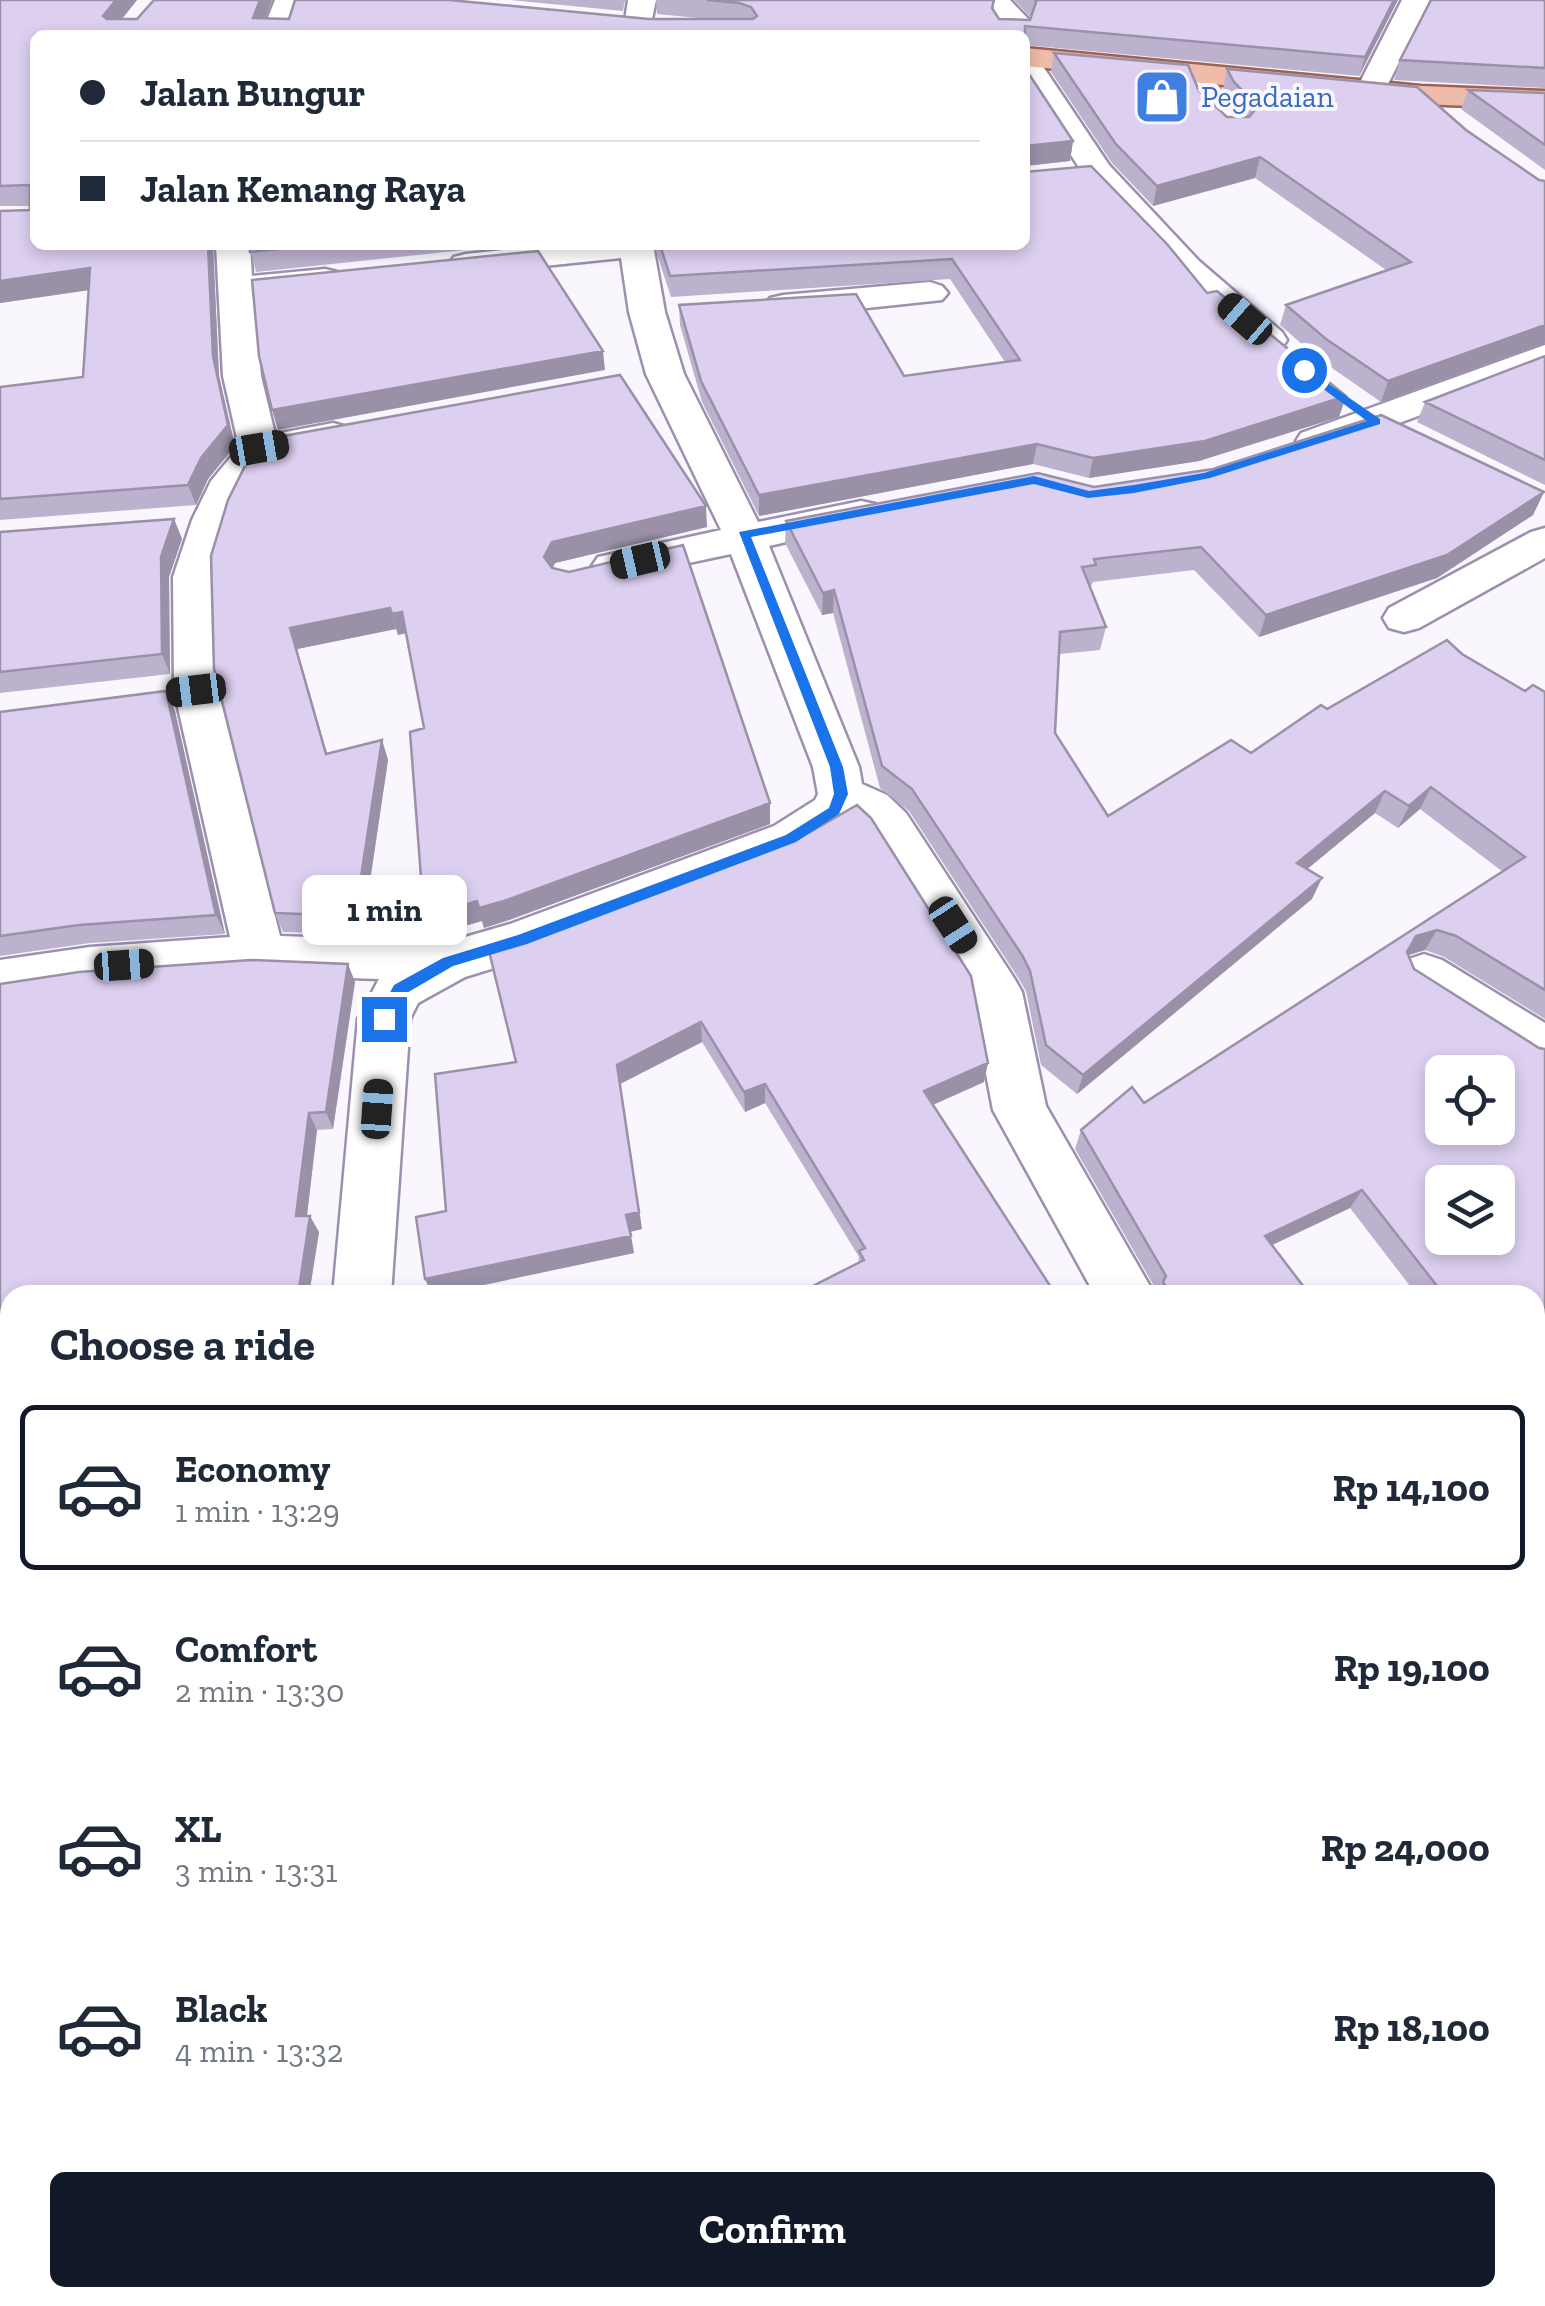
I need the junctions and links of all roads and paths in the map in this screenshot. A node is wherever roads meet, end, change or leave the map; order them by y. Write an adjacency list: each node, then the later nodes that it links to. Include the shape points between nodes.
1 (289, 0): 6 (street)
2 (994, 0): 7 (street, via 1016,21)
3 (1416, 0): 11 (street)
4 (647, 19): 5 (main road)
5 (608, 24)
6 (278, 30)
7 (1010, 30)
8 (1030, 60): 10 (main road)
9 (1030, 68): 16 (street)
10 (1198, 74): 11 (main road); 14 (street, via 1212,108)
11 (1371, 90): 12 (main road)
12 (1421, 95): 13 (main road); 15 (street)
13 (1545, 100)
14 (1233, 126)
15 (1462, 132)
16 (1098, 170): 17 (street); 27 (street, via 1186,268)
17 (1061, 175)
18 (232, 250): 23 (street)
19 (598, 250): 21 (street)
20 (637, 250): 34 (street, via 660,311 645,378)
21 (426, 268)
22 (350, 276): 23 (street)
23 (235, 288): 31 (street, via 242,376)
24 (930, 293): 25 (street)
25 (746, 307)
26 (1545, 356): 30 (street)
27 (1289, 357)
28 (1333, 390): 30 (street)
29 (375, 427): 31 (street)
30 (1393, 430): 32 (street)
31 (259, 448): 39 (street, via 194,521 194,578 176,692)
32 (1282, 452)
33 (899, 506): 34 (street)
34 (744, 535): 36 (street); 38 (street)
35 (1545, 541): 37 (street)
36 (571, 576)
37 (1404, 618)
38 (841, 794): 40 (street, via 834,811 791,838); 45 (street, via 889,824 996,992 1020,1110)
39 (259, 956): 40 (street); 42 (street)
40 (448, 962): 44 (street, via 400,990 384,1019)
41 (1424, 974): 43 (street)
42 (0, 980)
43 (1545, 1048)
44 (363, 1285)
45 (1120, 1285)

